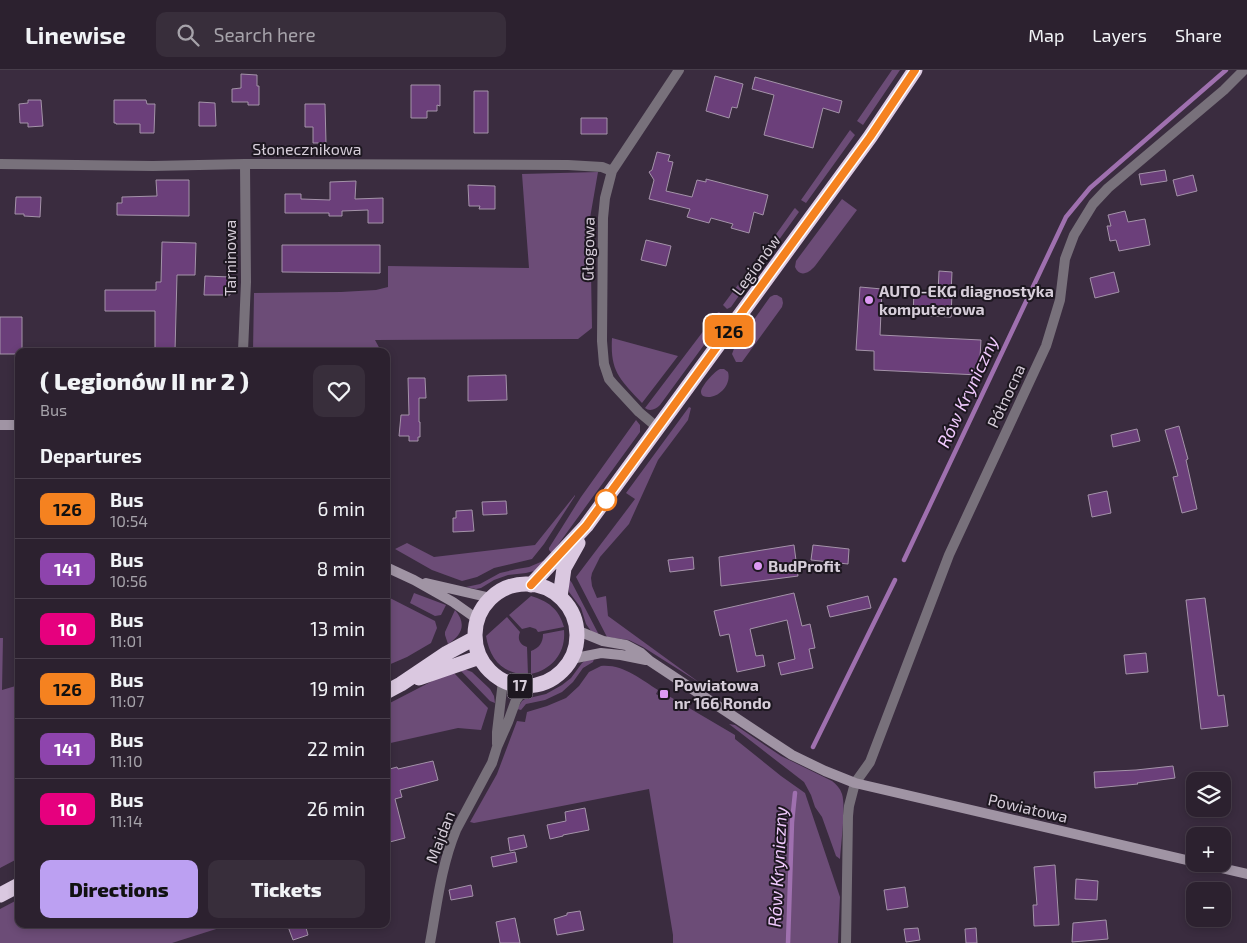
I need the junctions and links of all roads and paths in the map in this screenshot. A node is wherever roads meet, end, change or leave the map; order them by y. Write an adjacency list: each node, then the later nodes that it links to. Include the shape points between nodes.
1 (679, 70): 6 (street, Głogowa)
2 (915, 70): 10 (highway, Legionów, via 870,137)
3 (1244, 70): 28 (street, Północna, via 1108,188 1093,204 1074,235 1065,259 1060,300 1046,346 949,555 870,762)
4 (0, 164): 5 (street, Słonecznikowa)
5 (245, 164): 6 (street, Słonecznikowa, via 568,164); 7 (street, Tarninowa)
6 (612, 171): 10 (street, Głogowa, via 602,218 603,356 609,379)
7 (243, 348)
8 (0, 425): 9 (main road)
9 (15, 425)
10 (658, 428): 11 (highway, Legionów)
11 (586, 526): 14 (highway, Legionów); 16 (highway, Legionów, via 564,568)
12 (390, 569): 13 (main road)
13 (414, 580): 15 (main road); 17 (main road)
14 (531, 585): 15 (highway, 17, via 510,587); 16 (highway, 17, via 549,590)
15 (491, 598): 17 (highway, 17)
16 (560, 598): 18 (highway, 17, via 571,612)
17 (477, 619): 19 (highway, 17)
18 (576, 630): 21 (highway, 17, via 576,645); 22 (main road, Powiatowa, via 603,641 626,645)
19 (475, 638): 20 (highway, 17); 24 (highway)
20 (480, 657): 23 (highway, 17, via 489,671); 24 (highway)
21 (571, 659): 22 (main road, Powiatowa, via 602,653); 25 (highway, 17, via 554,678)
22 (650, 661): 28 (main road, Powiatowa, via 792,755)
23 (503, 681): 25 (highway, 17); 27 (street, Majdan)
24 (400, 684): 26 (highway)
25 (526, 686): 27 (street, Majdan, via 516,700)
26 (390, 690)
27 (497, 747): 34 (street, Majdan, via 449,847)
28 (855, 783): 29 (main road, Powiatowa); 35 (street, via 848,816)
29 (1186, 860)
30 (1231, 870): 31 (main road)
31 (1247, 874)
32 (15, 888): 33 (highway)
33 (0, 895)
34 (430, 943)
35 (846, 943)

